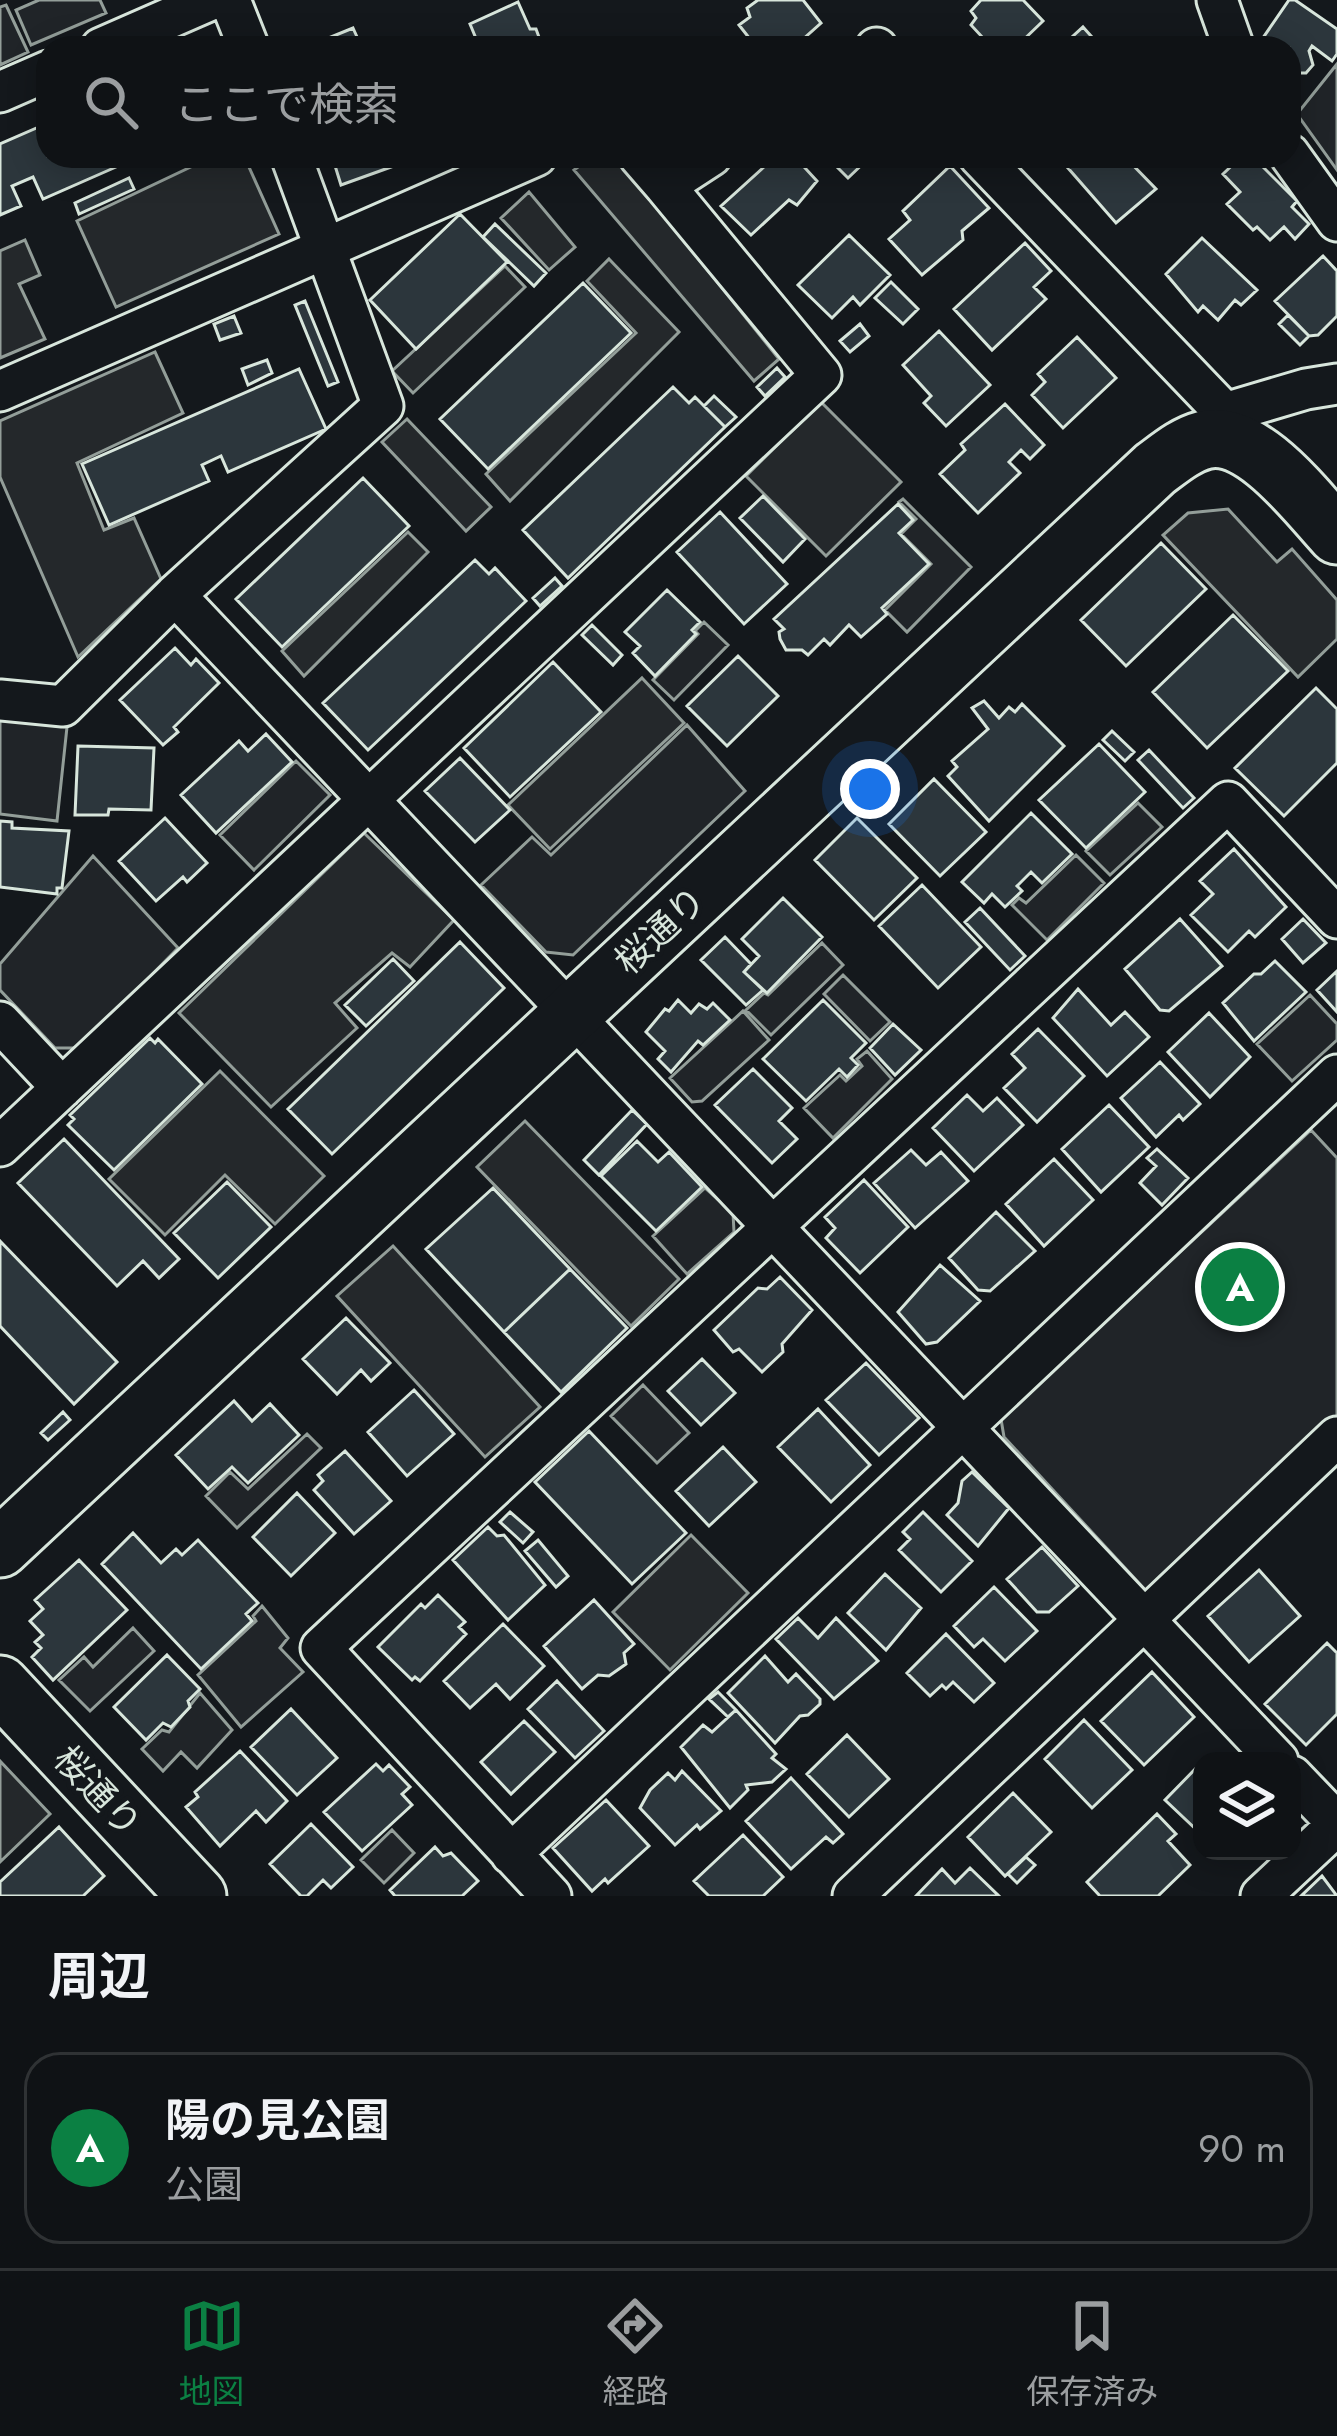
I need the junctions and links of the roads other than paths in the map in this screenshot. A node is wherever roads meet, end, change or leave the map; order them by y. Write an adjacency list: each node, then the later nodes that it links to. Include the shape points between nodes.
1 (211, 0): 4 (street)
2 (230, 0): 5 (street)
3 (1216, 0): 6 (street)
4 (128, 36)
5 (244, 36)
6 (1230, 36)
7 (36, 76): 8 (street)
8 (0, 92)
9 (296, 168): 17 (street)
10 (509, 168): 17 (street)
11 (649, 168): 15 (street)
12 (693, 168): 15 (street)
13 (990, 168): 20 (street)
14 (1299, 168): 16 (street)
15 (665, 186): 24 (street, via 820,375)
16 (1337, 221)
17 (326, 248): 19 (street); 22 (street, via 383,406)
18 (1337, 384): 20 (street, via 1306,389)
19 (0, 391)
20 (1225, 426): 21 (street); 26 (street, 桜通り, via 1155,469)
21 (1337, 535)
22 (175, 595): 23 (street, via 63,706); 24 (street)
23 (0, 700)
24 (370, 798): 26 (street); 29 (street)
25 (1337, 918): 31 (street, via 1228,802)
26 (572, 1012): 31 (street); 34 (street, 桜通り)
27 (0, 1022): 29 (street)
28 (1337, 1075): 32 (street)
29 (62, 1088): 30 (street)
30 (0, 1146)
31 (775, 1227): 32 (street); 40 (street, via 321,1648)
32 (963, 1428): 35 (street); 40 (street)
33 (1337, 1437): 35 (street)
34 (0, 1548)
35 (1144, 1620): 37 (street); 43 (street)
36 (0, 1685): 41 (street, 桜通り)
37 (1269, 1752)
38 (1301, 1786): 39 (street)
39 (1337, 1824): 44 (street)
40 (511, 1854): 42 (street)
41 (197, 1896)
42 (551, 1896)
43 (853, 1896)
44 (1261, 1896)

